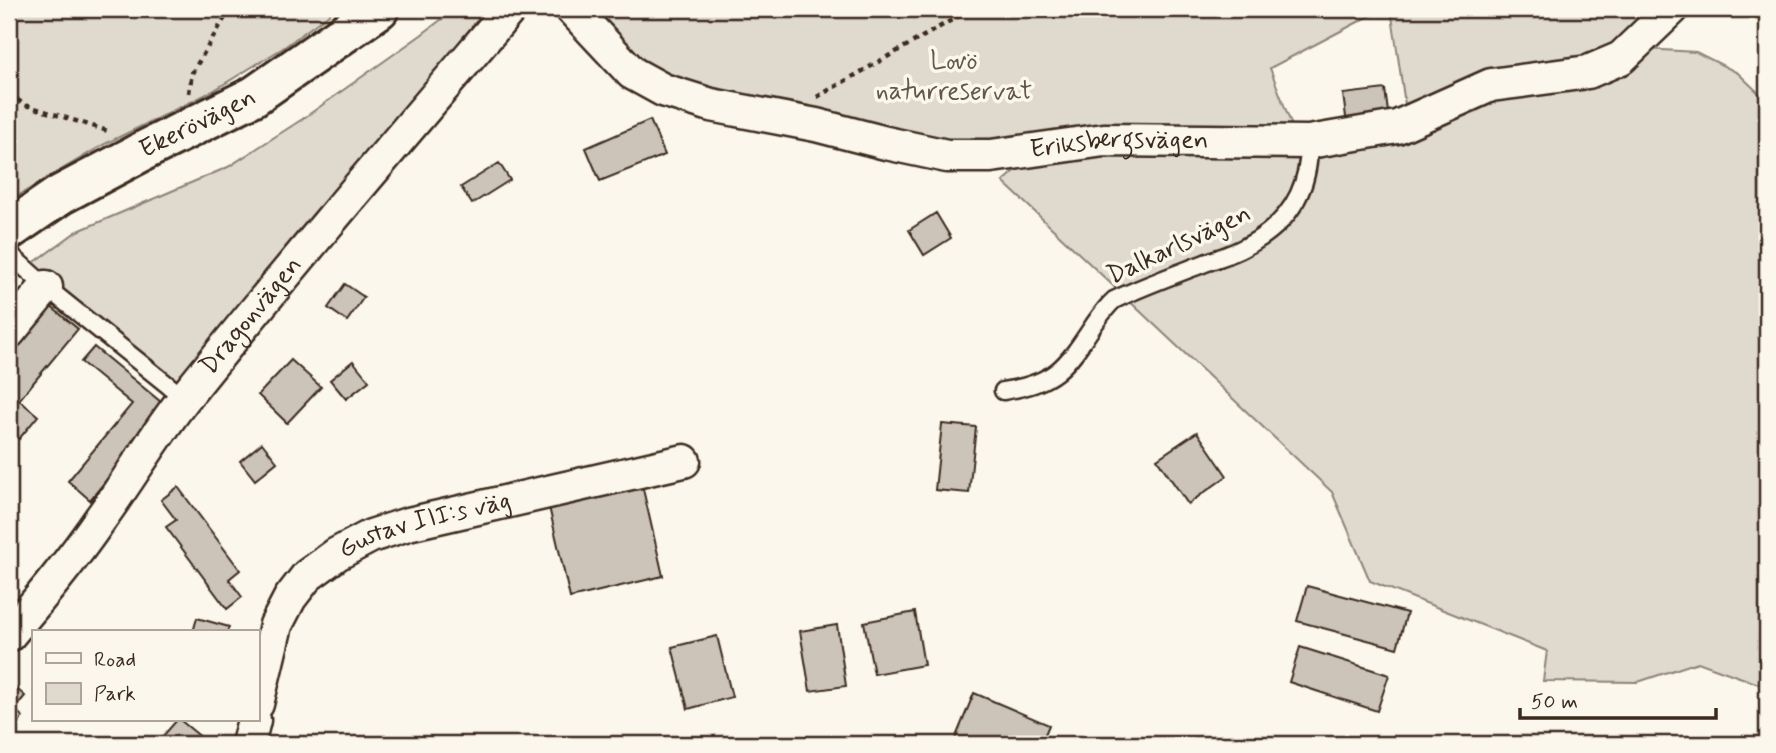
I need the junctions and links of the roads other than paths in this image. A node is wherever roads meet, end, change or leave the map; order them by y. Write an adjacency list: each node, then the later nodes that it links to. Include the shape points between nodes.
1 (379, 9): 6 (main road, Ekerövägen, via 254,96 60,195)
2 (510, 9): 11 (street, Dragonvägen)
3 (572, 9): 5 (street, Eriksbergsvägen, via 632,74 663,90 711,105 947,156 991,156 1104,141)
4 (1672, 9): 5 (street, Eriksbergsvägen, via 1621,58 1588,72 1491,85 1397,127)
5 (1309, 142): 10 (lane, Dalkarlsvägen, via 1310,158 1300,194 1274,228 1245,247 1114,300 1058,372 1039,383)
6 (9, 230)
7 (9, 250): 8 (lane)
8 (46, 287): 9 (street); 11 (lane)
9 (9, 332)
10 (1003, 391)
11 (184, 398): 13 (street, Dragonvägen, via 102,518)
12 (684, 461): 14 (street, Gustav III:s väg, via 408,524 337,554 307,576 290,598 276,625)
13 (9, 635)
14 (259, 696)
15 (254, 722): 16 (street)
16 (248, 744)

